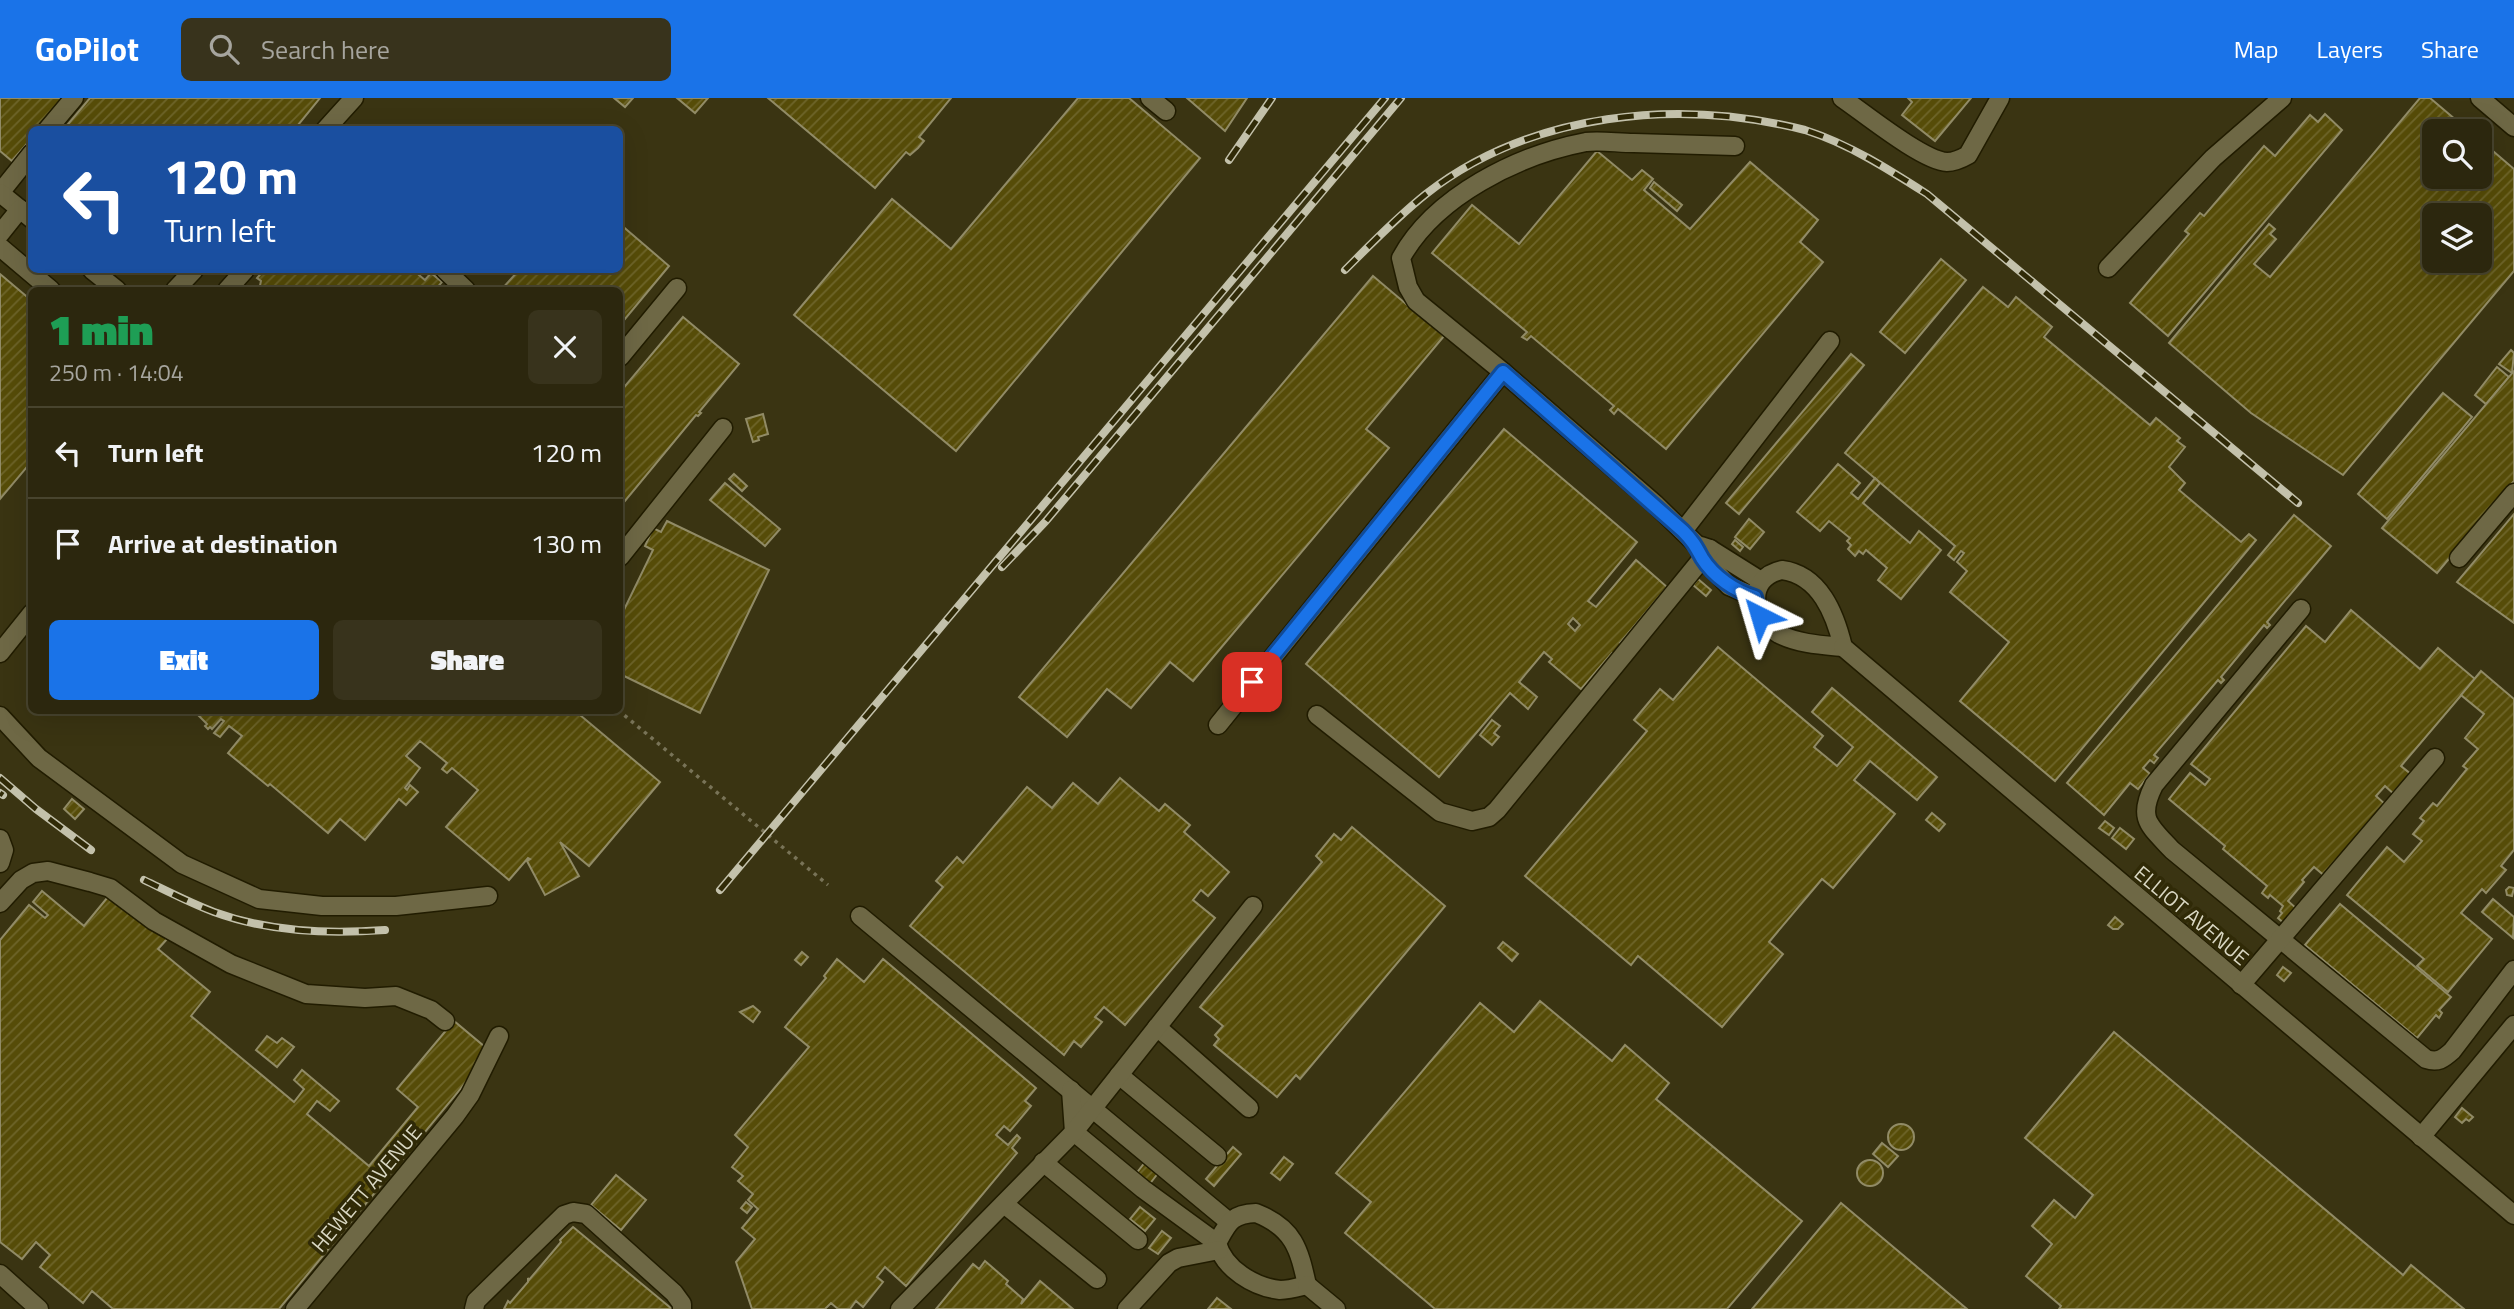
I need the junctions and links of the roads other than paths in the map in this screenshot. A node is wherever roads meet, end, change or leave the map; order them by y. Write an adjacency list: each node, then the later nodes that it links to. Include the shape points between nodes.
1 (74, 98): 9 (street)
2 (354, 98): 10 (street)
3 (1150, 98): 8 (street)
4 (1842, 98): 5 (street, via 1916,149 1945,162 1968,155)
5 (2000, 98)
6 (2282, 98): 18 (street, via 2213,158)
7 (2480, 98): 11 (street)
8 (1166, 111)
9 (50, 126)
10 (329, 126)
11 (2514, 127)
12 (1735, 146): 31 (street, via 1588,142 1532,157 1494,174 1425,223 1401,258 1408,287 1416,301)
13 (28, 158): 14 (street)
14 (0, 193): 15 (street)
15 (26, 214): 16 (street)
16 (0, 234)
17 (0, 247): 19 (street)
18 (2108, 268)
19 (28, 271)
20 (31, 273): 24 (street)
21 (96, 273): 25 (street)
22 (242, 273): 26 (street)
23 (448, 273): 27 (street)
24 (47, 287)
25 (113, 287)
26 (230, 287)
27 (463, 287)
28 (677, 288): 30 (street)
29 (1830, 341): 34 (street)
30 (623, 353)
31 (1503, 372): 34 (street); 45 (street)
32 (723, 428): 36 (street)
33 (2514, 493): 37 (street)
34 (1683, 531): 35 (street)
35 (1703, 551): 38 (street, via 1729,586); 43 (street, via 1489,817 1472,821 1440,812)
36 (623, 553)
37 (2459, 558)
38 (1758, 589): 41 (street, via 1760,616 1777,633 1810,645); 41 (street, via 1769,573 1794,571 1806,577 1829,606)
39 (2301, 609): 53 (street, via 2154,785 2146,802 2151,828 2172,850)
40 (28, 618): 42 (street)
41 (1843, 647): 55 (street, ELLIOT AVENUE)
42 (0, 653)
43 (1317, 715)
44 (0, 716): 49 (street, via 39,758 182,864 258,899 322,906 396,906)
45 (1218, 725)
46 (2435, 758): 53 (street)
47 (0, 839): 48 (street, via 4,850)
48 (0, 863)
49 (488, 896)
50 (0, 903): 56 (street, via 21,880 40,871 90,882 110,888 154,921 230,964 306,994 396,996)
51 (1253, 906): 57 (street)
52 (860, 916): 61 (street)
53 (2280, 940): 54 (street, via 2434,1061 2452,1051); 55 (street)
54 (2514, 970)
55 (2241, 985): 65 (street, ELLIOT AVENUE)
56 (445, 1021)
57 (1157, 1027): 60 (street); 63 (street)
58 (2511, 1035): 65 (street)
59 (499, 1036): 77 (street, HEWETT AVENUE, via 470,1095)
60 (1119, 1075): 62 (street); 66 (street)
61 (1072, 1090): 62 (street); 64 (street)
62 (1093, 1107): 64 (street); 70 (street)
63 (1249, 1108)
64 (1074, 1132): 67 (street); 72 (street)
65 (2421, 1137): 69 (street, ELLIOT AVENUE)
66 (1217, 1156)
67 (1043, 1162): 68 (street); 71 (street)
68 (1004, 1204): 74 (street); 80 (street)
69 (2514, 1215)
70 (1228, 1221): 72 (street); 75 (street, via 1256,1213 1280,1226 1298,1248)
71 (1138, 1240)
72 (1218, 1246): 75 (street, via 1239,1275 1254,1282 1279,1290); 81 (street, via 1169,1263)
73 (0, 1274): 76 (street)
74 (1097, 1279)
75 (1307, 1285): 82 (street)
76 (39, 1309)
77 (295, 1309)
78 (474, 1309): 79 (street, via 476,1301 564,1215 573,1212 586,1214 674,1293)
79 (682, 1309)
80 (900, 1309)
81 (1127, 1309)
82 (1336, 1309)

